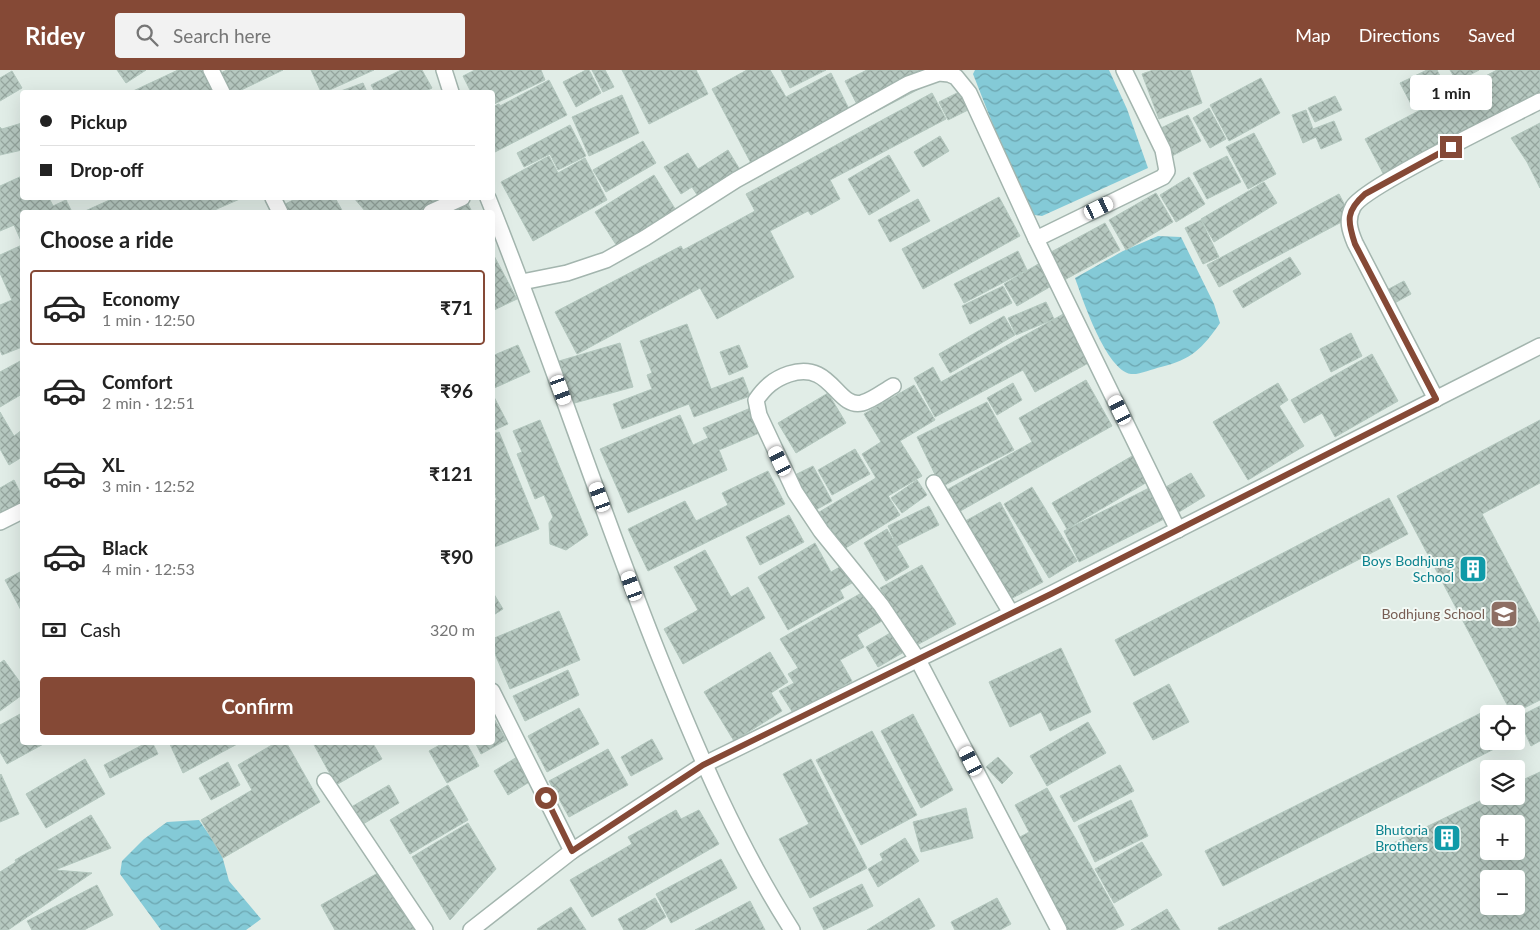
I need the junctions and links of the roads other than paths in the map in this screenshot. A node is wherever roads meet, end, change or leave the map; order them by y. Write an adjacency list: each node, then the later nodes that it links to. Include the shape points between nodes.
1 (210, 70): 4 (street)
2 (444, 70): 5 (street)
3 (1124, 70): 10 (street, via 1163,150 1167,171 1163,177)
4 (221, 90)
5 (450, 90)
6 (1540, 101): 14 (street, via 1384,182 1353,205 1349,227 1355,244)
7 (458, 200): 8 (street)
8 (435, 210)
9 (495, 215): 11 (street)
10 (1036, 239): 11 (street, via 969,93 956,77 939,73 908,84 751,171 606,260 567,274); 18 (street)
11 (522, 282): 22 (street, via 638,604)
12 (1540, 346): 14 (street)
13 (893, 386): 20 (street, via 862,403 852,402 818,373 801,370 780,377 756,400 758,415 795,492 821,531 881,605)
14 (1436, 399): 18 (street)
15 (934, 483): 19 (street)
16 (20, 512): 17 (street)
17 (0, 522)
18 (1178, 530): 19 (street)
19 (1011, 613): 20 (street)
20 (918, 660): 22 (street); 28 (street)
21 (495, 696): 24 (street)
22 (703, 765): 24 (street); 27 (street, via 763,885)
23 (325, 781): 25 (street)
24 (572, 851): 26 (street)
25 (424, 930)
26 (471, 930)
27 (792, 930)
28 (1059, 930)

